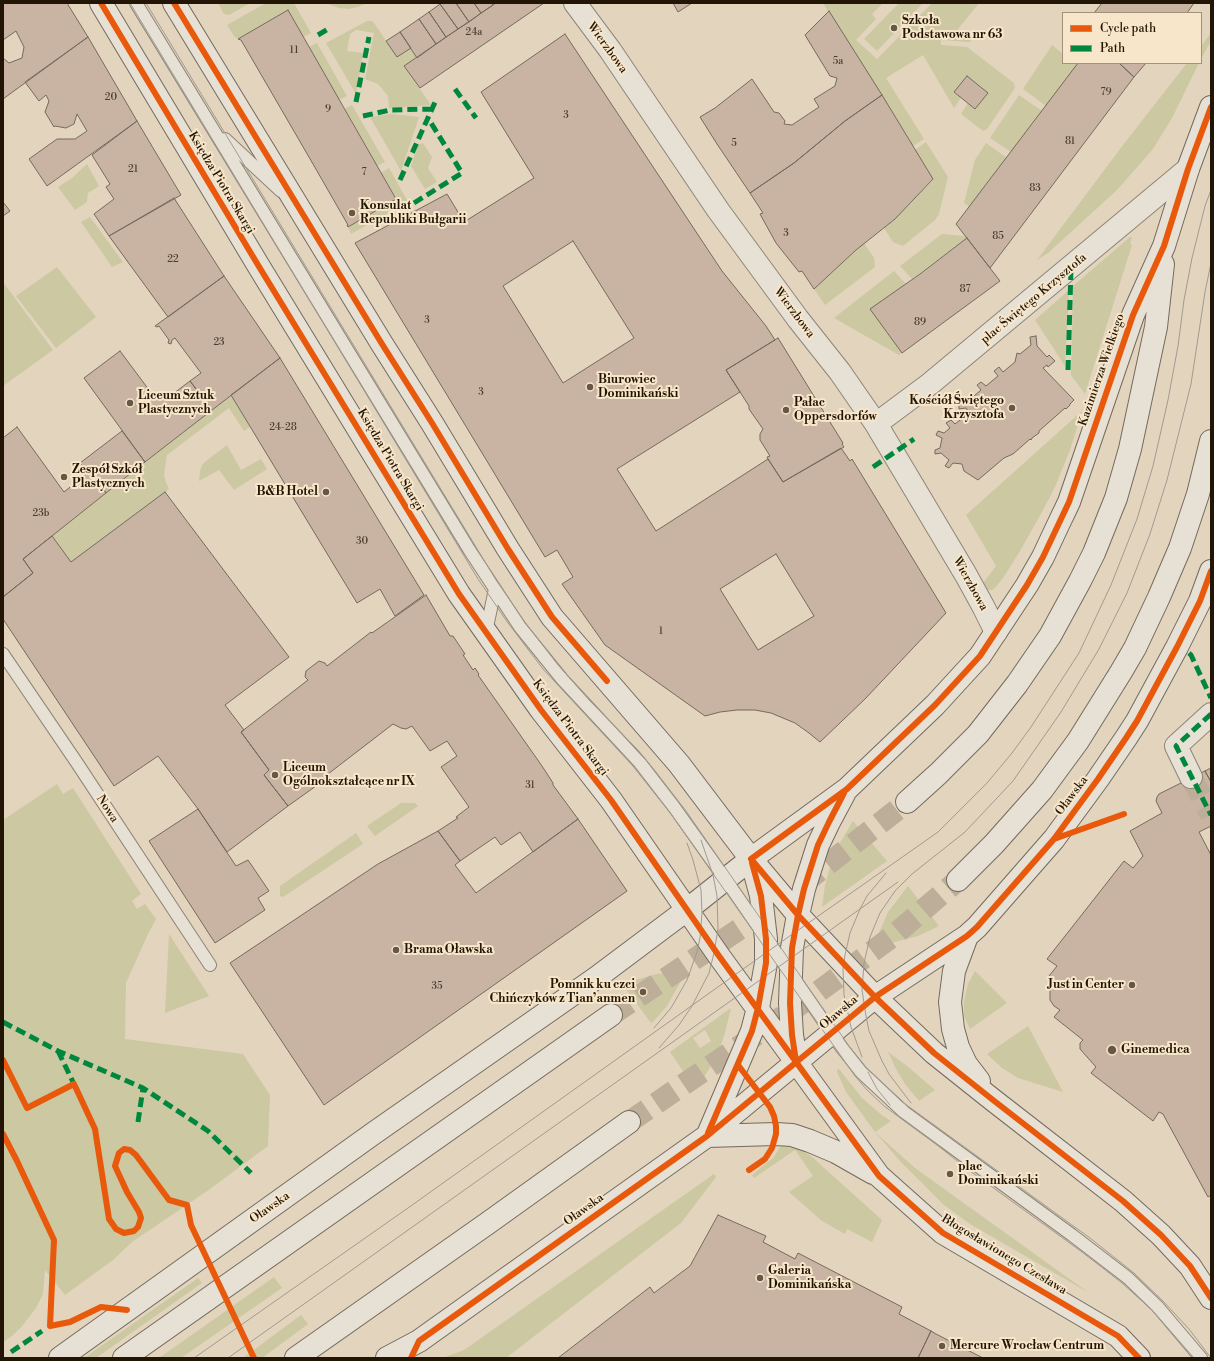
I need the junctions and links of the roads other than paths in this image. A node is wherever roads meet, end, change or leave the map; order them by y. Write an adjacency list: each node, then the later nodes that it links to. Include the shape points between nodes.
1 (101, 3): 14 (street, Księdza Piotra Skargi, via 459,594)
2 (136, 3): 6 (lane)
3 (174, 3): 8 (street)
4 (576, 3): 10 (street, Wierzbowa, via 722,216 840,372)
5 (1211, 106): 7 (street, Kazimierza Wielkiego)
6 (213, 128): 8 (lane); 13 (lane)
7 (1188, 169): 9 (street, Kazimierza Wielkiego); 10 (street, plac Świętego Krzysztofa, via 932,383)
8 (299, 208): 21 (street, via 552,617 679,764)
9 (1164, 246): 15 (street, Kazimierza Wielkiego, via 1133,315 1069,502 1043,558); 20 (street, via 1156,327 1136,423 1116,498 1094,553 1050,636 1018,684 978,734)
10 (876, 424): 15 (street, Wierzbowa, via 966,575)
11 (1211, 440): 23 (street, via 1198,494 1180,548 1135,648 1078,741 1042,790)
12 (1211, 571): 26 (street, Oławska, via 1200,601 1137,721 1054,840)
13 (495, 589): 14 (lane); 22 (lane, via 520,627 562,679 640,763)
14 (486, 632): 24 (street, Księdza Piotra Skargi, via 611,800)
15 (996, 632): 19 (street, Oławska, via 980,656 935,705)
16 (3, 654): 28 (lane, Nowa)
17 (1211, 714): 18 (street, via 1176,746)
18 (1191, 777)
19 (847, 789): 21 (street, Oławska); 25 (street, via 818,845)
20 (908, 802)
21 (751, 859): 22 (street, Oławska); 25 (street); 27 (street, via 761,896)
22 (726, 880): 24 (street, Oławska); 27 (lane)
23 (958, 880)
24 (688, 909): 31 (street, Księdza Piotra Skargi); 40 (street, Oławska, via 588,984 374,1133)
25 (798, 915): 29 (street, via 792,948); 30 (street)
26 (967, 936): 30 (street, Oławska); 35 (street, via 954,970 950,1002 952,1024 966,1064)
27 (766, 939): 29 (lane); 31 (street, via 766,963)
28 (210, 965)
29 (791, 974): 33 (lane); 34 (street, via 790,1003)
30 (875, 997): 33 (street, Oławska); 35 (street, via 934,1053)
31 (758, 1008): 34 (street, Błogosławionego Czesława); 37 (street, via 752,1030)
32 (611, 1015): 41 (street)
33 (832, 1033): 34 (street, Oławska); 45 (lane, via 861,1072 904,1112 1128,1278 1157,1306)
34 (796, 1063): 37 (street, Oławska); 38 (street, Błogosławionego Czesława)
35 (993, 1100): 39 (street, via 1123,1201 1155,1230 1190,1266)
36 (629, 1122): 42 (street)
37 (707, 1136): 38 (street, via 792,1135 836,1152); 43 (street, Oławska, via 419,1341)
38 (879, 1176): 44 (street, Błogosławionego Czesława, via 943,1233 1118,1336)
39 (1211, 1298)
40 (60, 1358)
41 (124, 1358)
42 (296, 1358)
43 (387, 1358)
44 (1139, 1358)
45 (1201, 1358)

